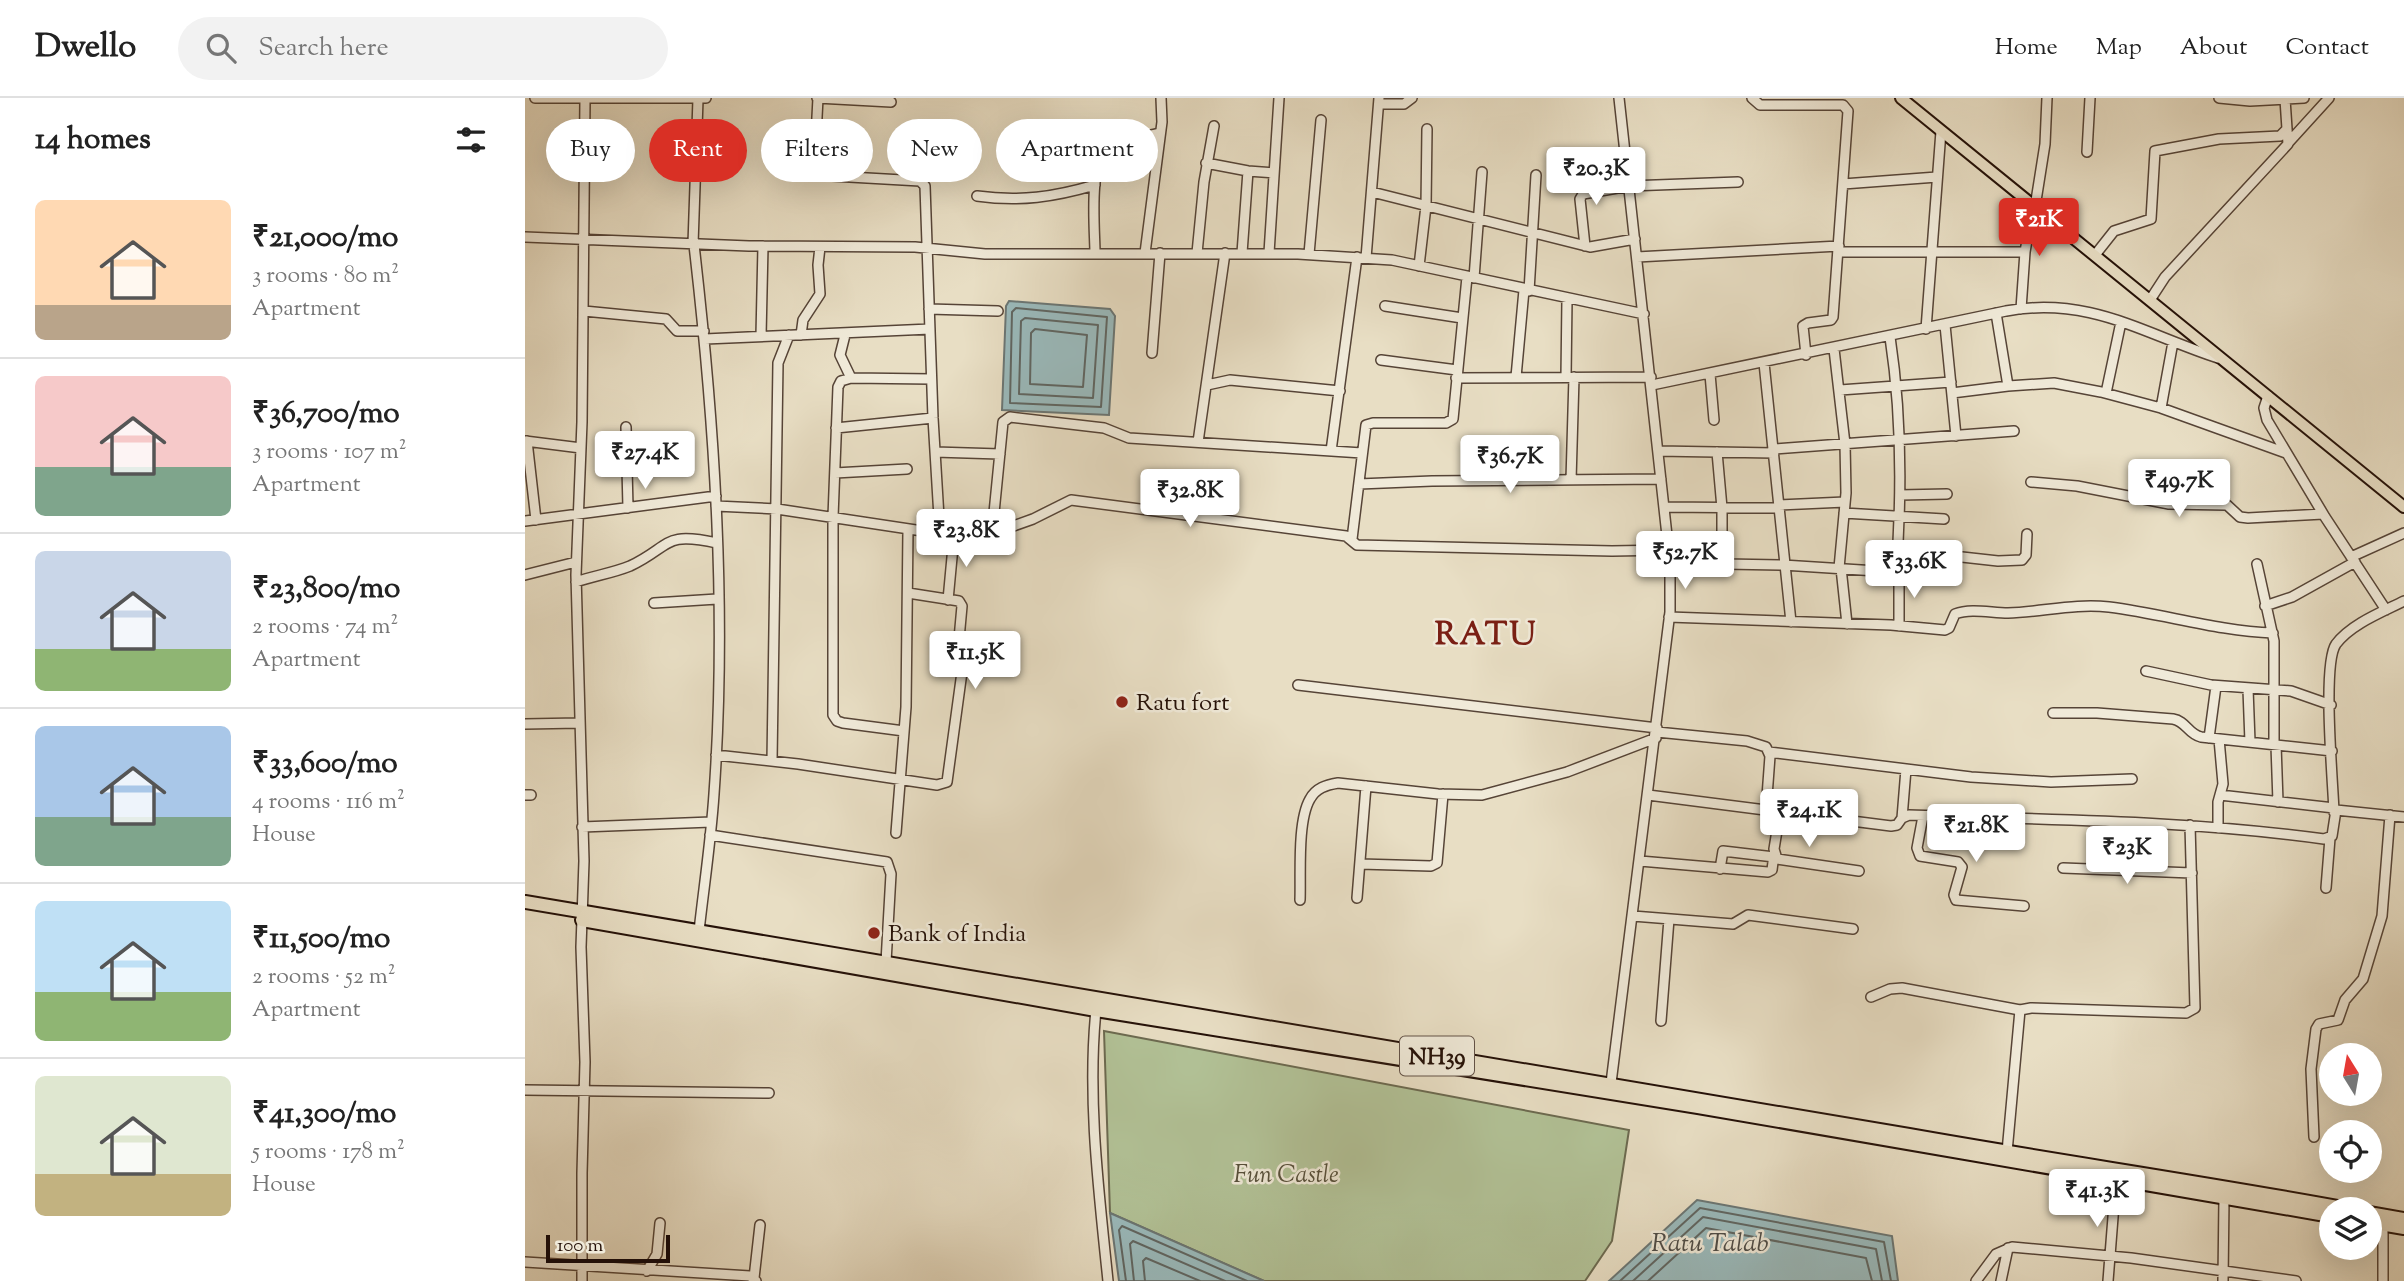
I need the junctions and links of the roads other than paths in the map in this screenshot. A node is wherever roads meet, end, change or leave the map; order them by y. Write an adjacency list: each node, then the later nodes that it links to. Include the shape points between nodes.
1 (535, 98): 2 (street)
2 (576, 98): 15 (street)
3 (706, 98): 16 (street)
4 (817, 98): 20 (street); 52 (street, via 816,159 826,163 836,178 923,182)
5 (1161, 98): 26 (street)
6 (1279, 98): 32 (street)
7 (1412, 98): 19 (street, via 1404,104)
8 (1619, 98): 38 (street)
9 (1752, 98): 36 (street, via 1760,105 1846,106)
10 (2047, 98): 42 (street, via 2045,144)
11 (2090, 98): 28 (street)
12 (2219, 98): 17 (street)
13 (2304, 98): 17 (street)
14 (2329, 98): 27 (street)
15 (585, 99): 16 (street); 47 (street)
16 (698, 99): 48 (street)
17 (2289, 99): 24 (street)
18 (1907, 100): 25 (main road)
19 (1379, 101): 39 (street)
20 (891, 102)
21 (1321, 120): 63 (street)
22 (1214, 126): 29 (street)
23 (1427, 129): 41 (street)
24 (2287, 129): 27 (street); 64 (street, via 2280,136 2218,139 2155,151 2151,219 2114,231)
25 (1941, 131): 34 (street); 42 (main road)
26 (1160, 133): 37 (street, via 1109,147 1100,159); 55 (street)
27 (2289, 142): 71 (street, via 2165,277)
28 (2087, 152)
29 (1206, 163): 30 (street); 57 (street)
30 (1248, 171): 32 (street); 59 (street)
31 (1482, 172): 43 (street)
32 (1274, 173): 60 (street)
33 (1536, 175): 44 (street)
34 (1937, 177): 36 (street); 61 (street)
35 (1738, 181): 38 (street)
36 (1843, 184): 53 (street)
37 (1095, 185): 40 (street, via 1042,199); 62 (street)
38 (1629, 186): 46 (street); 50 (street, via 1581,195)
39 (1372, 192): 41 (street); 66 (street)
40 (977, 195)
41 (1426, 206): 43 (street); 67 (street)
42 (2034, 206): 54 (street); 64 (main road)
43 (1479, 219): 44 (street); 68 (street)
44 (1532, 232): 50 (street); 69 (street)
45 (525, 237): 47 (street)
46 (1635, 239): 50 (street); 65 (street)
47 (583, 242): 48 (street); 75 (street)
48 (694, 244): 49 (street); 84 (street)
49 (763, 246): 51 (street); 88 (street)
50 (1585, 246)
51 (820, 247): 52 (street); 86 (street, via 820,294 803,320)
52 (929, 249): 62 (street); 73 (street)
53 (1839, 249): 61 (street); 65 (street); 93 (street, via 1833,317 1803,326)
54 (2025, 252): 61 (street); 74 (street)
55 (1146, 253): 56 (street); 62 (street)
56 (1160, 253): 57 (street); 92 (street)
57 (1197, 253): 58 (street)
58 (1225, 253): 59 (street); 105 (street)
59 (1242, 253): 60 (street)
60 (1269, 253): 63 (street)
61 (1931, 253): 82 (street)
62 (1095, 254)
63 (1309, 254): 66 (street)
64 (2095, 255): 71 (main road)
65 (1637, 257): 78 (street)
66 (1362, 258): 67 (street); 109 (street)
67 (1419, 266): 68 (street)
68 (1471, 277): 69 (street); 79 (street)
69 (1527, 291): 70 (street); 99 (street)
70 (1567, 299): 78 (street); 100 (street)
71 (2150, 300): 94 (main road)
72 (1385, 306): 79 (street)
73 (929, 309): 76 (street); 83 (street)
74 (2021, 309): 77 (street); 80 (street, via 2066,307)
75 (584, 311): 84 (street, via 666,319 677,331); 124 (street)
76 (998, 311)
77 (1996, 313): 81 (street); 107 (street)
78 (1644, 314): 103 (street)
79 (1462, 318): 97 (street)
80 (2121, 322): 90 (street); 111 (street)
81 (1945, 325): 82 (street); 104 (street)
82 (1926, 328): 89 (street)
83 (930, 329): 87 (street); 102 (street)
84 (704, 335): 88 (street); 141 (street)
85 (789, 335): 86 (street); 88 (street); 149 (street, via 778,363)
86 (801, 335): 87 (street)
87 (845, 335): 101 (street, via 840,355)
88 (761, 336)
89 (1890, 337): 91 (street); 106 (street)
90 (2173, 342): 94 (street); 113 (street)
91 (1834, 349): 93 (street); 108 (street)
92 (1152, 353)
93 (1806, 355): 96 (street)
94 (2219, 359): 112 (main road)
95 (1381, 360): 97 (street)
96 (1764, 363): 98 (street); 127 (street)
97 (1457, 374): 99 (street); 130 (street, via 1452,421 1370,424 1365,427)
98 (1710, 374): 103 (street); 115 (street)
99 (1516, 377): 100 (street)
100 (1570, 377): 103 (street); 136 (street)
101 (851, 378): 102 (street); 117 (street, via 838,387)
102 (931, 379): 114 (street)
103 (1651, 381): 126 (street)
104 (1951, 382): 106 (street); 110 (street)
105 (1207, 385): 109 (street, via 1230,380); 122 (street)
106 (1897, 386): 108 (street); 120 (street)
107 (2008, 386): 110 (street); 111 (street, via 2054,383)
108 (1840, 390): 123 (street)
109 (1340, 391): 125 (street)
110 (1952, 393): 119 (street)
111 (2106, 393): 113 (street)
112 (2268, 396): 131 (street, via 2265,414); 143 (main road)
113 (2161, 408): 131 (street)
114 (933, 418): 117 (street); 128 (street)
115 (1714, 420)
116 (626, 427): 147 (street)
117 (836, 428): 134 (street)
118 (2014, 431): 119 (street)
119 (1956, 436): 120 (street)
120 (1900, 440): 123 (street); 140 (street)
121 (526, 441): 124 (street); 156 (street)
122 (1198, 442): 125 (street); 132 (street, via 1129,438 1104,428 1010,417 1003,422)
123 (1845, 444): 127 (street); 142 (street)
124 (581, 448): 152 (street)
125 (1331, 451): 130 (street)
126 (1658, 451): 129 (street); 135 (street)
127 (1774, 451): 129 (street); 145 (street)
128 (935, 452): 132 (street); 161 (street)
129 (1717, 452): 148 (street)
130 (1361, 453): 138 (street)
131 (2286, 453): 151 (street)
132 (1000, 454): 159 (street)
133 (907, 468): 134 (street)
134 (835, 473): 153 (street)
135 (1661, 479): 136 (street); 146 (street)
136 (1571, 480): 138 (street)
137 (2031, 482): 151 (street, via 2169,504 2227,505 2243,518)
138 (1359, 484): 164 (street)
139 (1947, 494): 140 (street)
140 (1900, 495): 154 (street)
141 (716, 496): 144 (street); 147 (street)
142 (1845, 502): 145 (street); 150 (street)
143 (2401, 502)
144 (716, 506): 149 (street); 165 (street)
145 (1779, 506): 148 (street); 172 (street)
146 (1664, 507): 148 (street); 166 (street)
147 (628, 508): 152 (street)
148 (1722, 508): 170 (street)
149 (775, 509): 153 (street); 206 (street)
150 (1844, 513): 154 (street); 173 (street)
151 (2323, 514): 167 (street)
152 (577, 515): 156 (street); 168 (street)
153 (833, 517): 158 (street); 198 (street, via 835,719)
154 (1899, 518): 155 (street); 174 (street)
155 (1944, 519)
156 (536, 520): 157 (street)
157 (525, 521)
158 (908, 530): 161 (street); 177 (street)
159 (992, 533): 163 (street); 164 (street, via 1071,500)
160 (2404, 533): 167 (street)
161 (940, 534): 163 (street)
162 (2027, 534): 174 (street, via 2022,560 1953,556 1947,558 1942,574)
163 (954, 536): 179 (street)
164 (1352, 539): 166 (street, via 1361,545)
165 (717, 543): 176 (street, via 678,539 624,568); 178 (street)
166 (1668, 550): 169 (street)
167 (2353, 559): 182 (street, via 2292,597); 183 (street)
168 (576, 562): 175 (street); 176 (street)
169 (1670, 563): 170 (street); 184 (street)
170 (1723, 564): 172 (street)
171 (2257, 564): 182 (street)
172 (1783, 565): 173 (street); 185 (street)
173 (1840, 568): 174 (street); 186 (street)
174 (1897, 573): 187 (street)
175 (525, 575)
176 (576, 582): 196 (street)
177 (908, 593): 179 (street); 198 (street)
178 (717, 599): 181 (street); 205 (street)
179 (948, 600): 209 (street, via 962,606 959,639 965,650 950,778 937,785)
180 (2404, 601): 183 (street)
181 (654, 603)
182 (2265, 606): 188 (street)
183 (2386, 610): 194 (street, via 2354,629 2333,650)
184 (1669, 617): 185 (street); 199 (street)
185 (1791, 622): 186 (street)
186 (1847, 624): 187 (street)
187 (1899, 626): 188 (street, via 1945,630 1955,614 1963,611 2008,613 2095,606 2227,631)
188 (2273, 633): 193 (street)
189 (2145, 671): 191 (street)
190 (1298, 685): 199 (street)
191 (2216, 686): 192 (street); 200 (street)
192 (2248, 689): 193 (street); 201 (street)
193 (2273, 690): 194 (street, via 2303,694); 202 (street)
194 (2331, 705): 203 (street)
195 (2053, 713): 200 (street, via 2173,719 2182,722 2192,735)
196 (579, 723): 197 (street); 224 (street)
197 (525, 724)
198 (904, 731): 209 (street)
199 (1656, 733): 204 (street, via 1755,742); 211 (street, via 1567,772 1499,792); 213 (street)
200 (2214, 738): 201 (street); 212 (street, via 2223,784)
201 (2250, 742): 202 (street)
202 (2275, 745): 203 (street); 214 (street)
203 (2332, 751): 216 (street)
204 (1769, 752): 207 (street); 215 (street)
205 (716, 755): 206 (street); 222 (street)
206 (772, 761): 209 (street)
207 (1906, 769): 208 (street, via 2051,782); 221 (street)
208 (2133, 779)
209 (900, 780): 226 (street)
210 (1366, 786): 211 (street); 231 (street); 238 (street, via 1327,785 1308,801)
211 (1443, 794): 231 (street, via 1437,863)
212 (2220, 794): 214 (street); 225 (street)
213 (1648, 795): 215 (street); 230 (street)
214 (2278, 802): 216 (street)
215 (1766, 810): 217 (street)
216 (2334, 810): 218 (street); 228 (street)
217 (1780, 812): 221 (street, via 1891,826); 229 (street)
218 (2390, 815): 220 (street); 256 (street, via 2382,916 2363,979 2344,1000 2338,1020 2319,1024 2316,1030 2311,1069)
219 (1923, 816): 221 (street); 223 (street); 240 (street, via 1918,853 1960,864 1956,900)
220 (2404, 817)
221 (1902, 818)
222 (711, 822): 224 (street); 227 (street)
223 (2190, 825): 225 (street); 235 (street)
224 (582, 827): 242 (street)
225 (2218, 828): 228 (street)
226 (896, 834)
227 (710, 835): 246 (street); 247 (street, via 887,862 891,874)
228 (2330, 838): 236 (street)
229 (1774, 856): 233 (street, via 1768,872); 233 (street, via 1723,851); 234 (street)
230 (1640, 861): 233 (street); 243 (street)
231 (1360, 864): 237 (street)
232 (2063, 868): 235 (street)
233 (1720, 869)
234 (1859, 871)
235 (2192, 873): 250 (street, via 2193,1011)
236 (2326, 888)
237 (1357, 898)
238 (1300, 900)
239 (525, 902): 242 (highway, NH39)
240 (2024, 906)
241 (525, 910): 242 (highway, NH39)
242 (582, 916): 246 (highway, NH39); 249 (highway, NH39); 254 (street)
243 (1633, 916): 244 (street); 252 (street)
244 (1669, 919): 245 (street, via 1733,924 1748,915); 251 (street)
245 (1853, 929)
246 (699, 931): 247 (highway, NH39)
247 (886, 962): 252 (highway, NH39)
248 (1871, 997): 250 (street, via 1902,988)
249 (1096, 1010): 258 (highway, NH39); 277 (street, via 1092,1061)
250 (2020, 1010): 257 (street)
251 (1661, 1021)
252 (1611, 1083): 257 (highway, NH39)
253 (525, 1090): 254 (street)
254 (585, 1092): 255 (street); 271 (street)
255 (769, 1093)
256 (2314, 1137)
257 (2007, 1152): 260 (highway, NH39)
258 (2116, 1179): 259 (highway, NH39); 269 (street)
259 (2224, 1198): 261 (highway, NH39); 272 (street)
260 (2319, 1204)
261 (2319, 1214)
262 (2382, 1215): 263 (highway)
263 (2404, 1219)
264 (660, 1223): 273 (street, via 657,1254)
265 (2383, 1225): 267 (highway); 283 (street)
266 (760, 1226): 275 (street)
267 (2404, 1228)
268 (2008, 1248): 269 (street); 278 (street, via 1996,1254); 279 (street)
269 (2110, 1256): 272 (street); 280 (street)
270 (525, 1262): 271 (street)
271 (582, 1266): 273 (street); 276 (street)
272 (2223, 1269): 281 (street); 282 (street)
273 (647, 1271): 274 (street)
274 (679, 1277): 275 (street, via 744,1275)
275 (755, 1280)
276 (582, 1281)
277 (1108, 1281)
278 (1976, 1281)
279 (2001, 1281)
280 (2108, 1281)
281 (2223, 1281)
282 (2296, 1281)
283 (2383, 1281)

